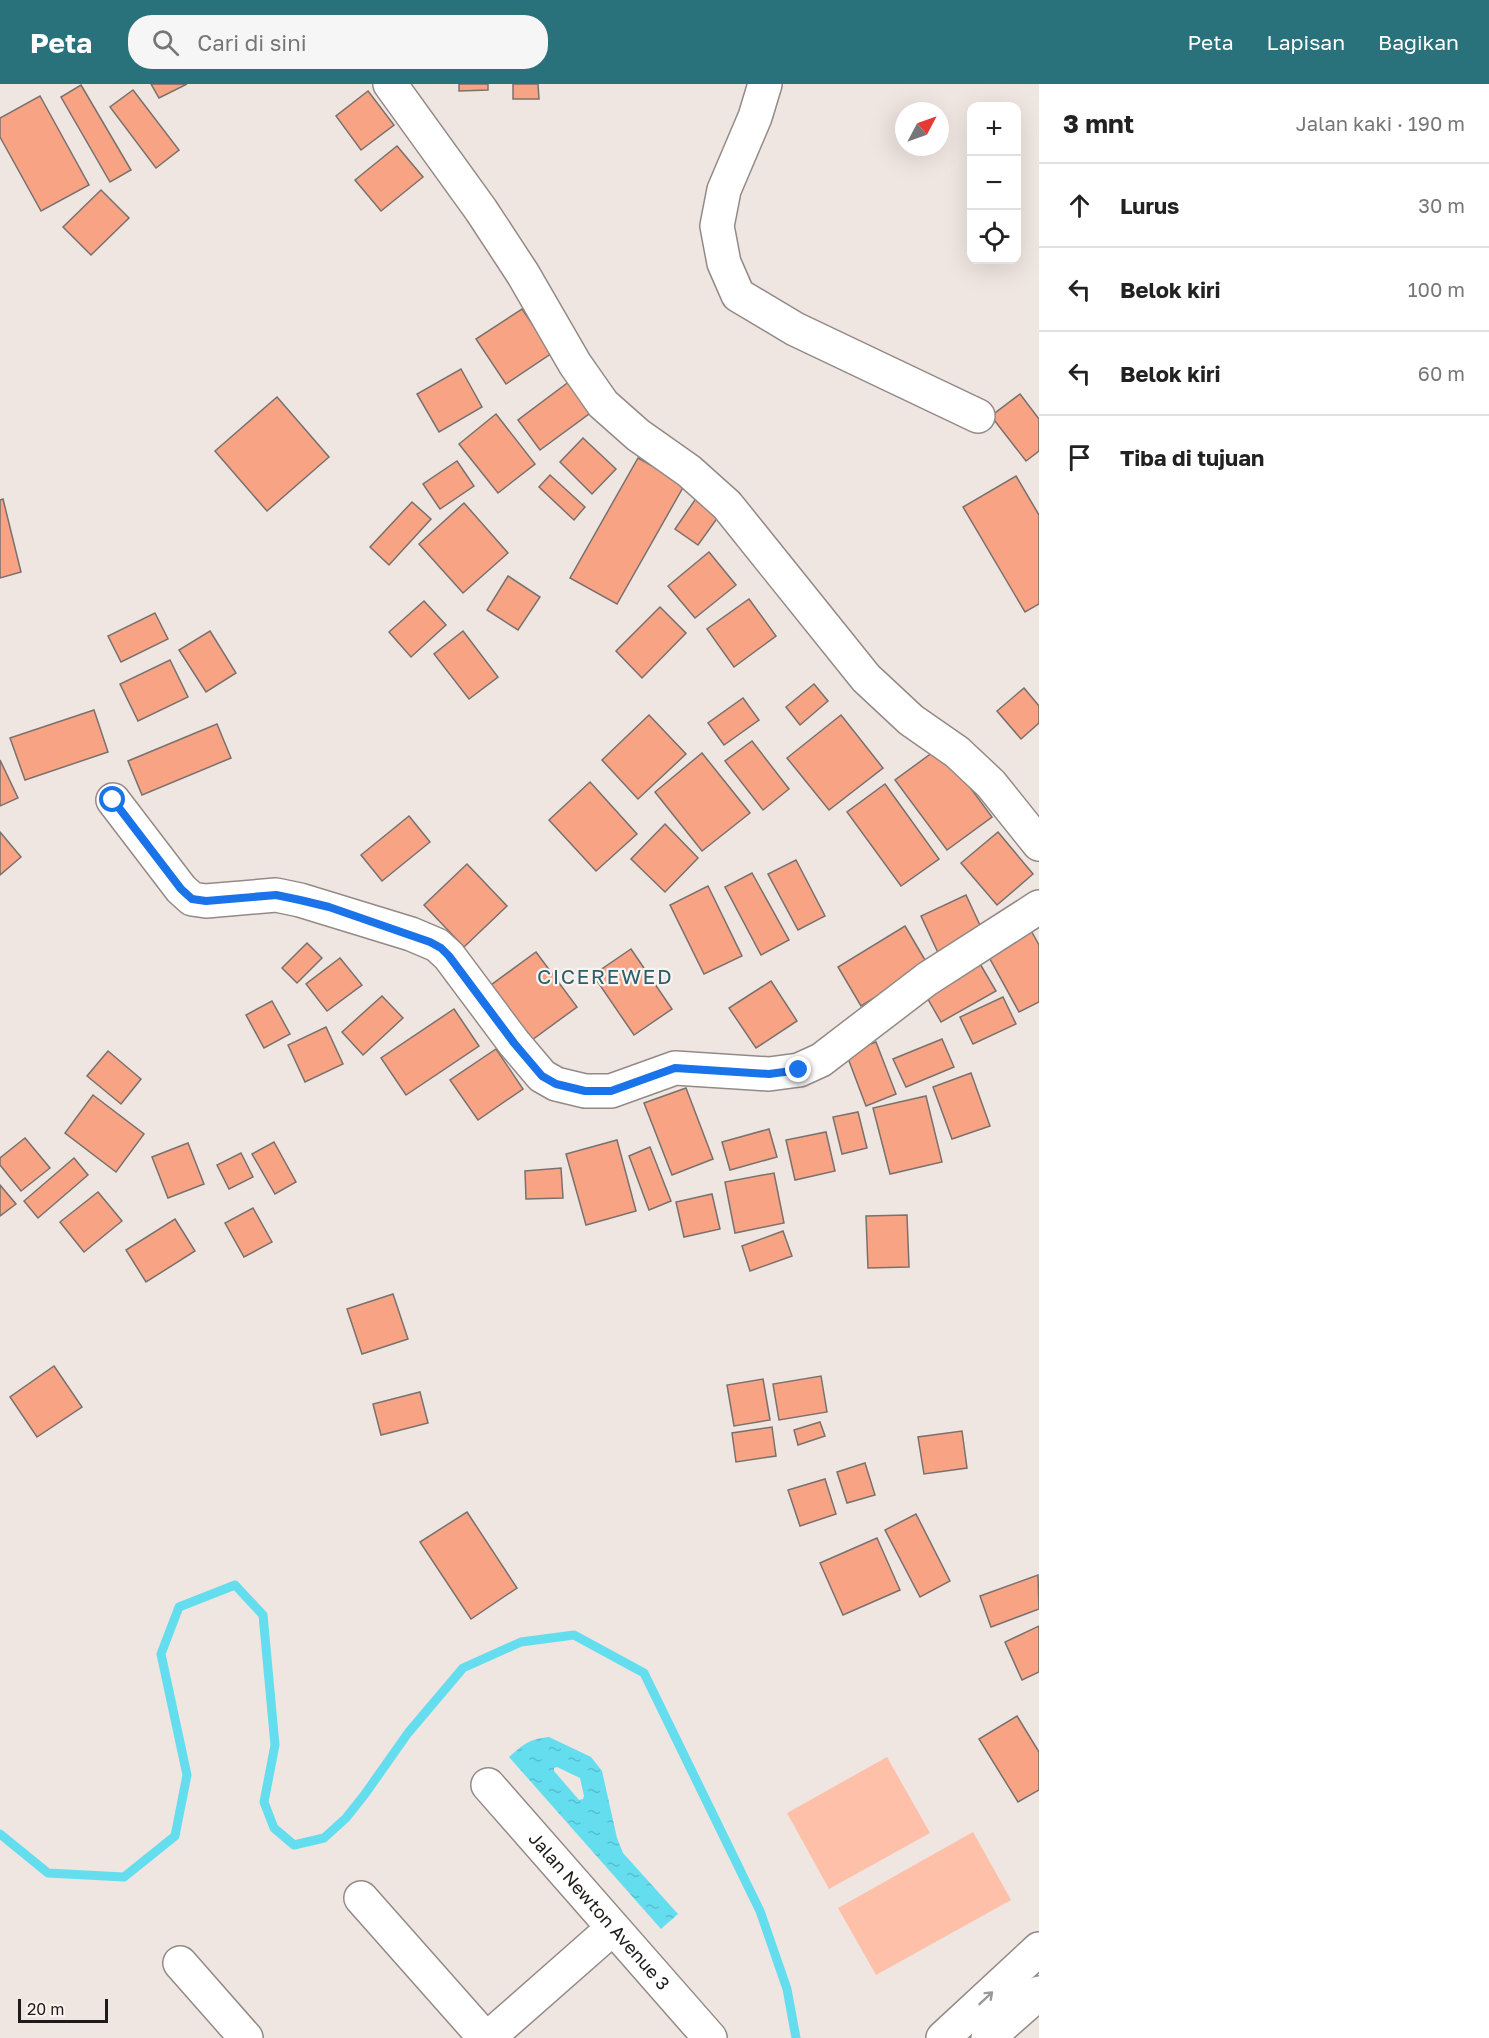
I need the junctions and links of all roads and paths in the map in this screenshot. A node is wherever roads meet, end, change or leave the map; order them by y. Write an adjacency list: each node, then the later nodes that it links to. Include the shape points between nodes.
1 (390, 84): 5 (street, via 524,274 574,364 603,404 727,505 866,678 991,784)
2 (765, 84): 3 (street, via 724,190 717,226 724,262 738,295 795,329)
3 (978, 416)
4 (113, 800): 6 (street, via 192,899 276,895 292,898 436,945 449,956 542,1076 585,1091 617,1090 675,1068 769,1074 804,1069 927,979)
5 (1039, 844)
6 (1039, 907)
7 (488, 1785): 9 (street, Jalan Newton Avenue 3)
8 (361, 1898): 14 (street)
9 (613, 1928): 14 (street); 15 (street, Jalan Newton Avenue 3)
10 (1039, 1949): 16 (street, one-way to 10)
11 (180, 1963): 13 (street)
12 (1039, 1993): 17 (street)
13 (246, 2038)
14 (486, 2038)
15 (710, 2038)
16 (943, 2038)
17 (988, 2038)

